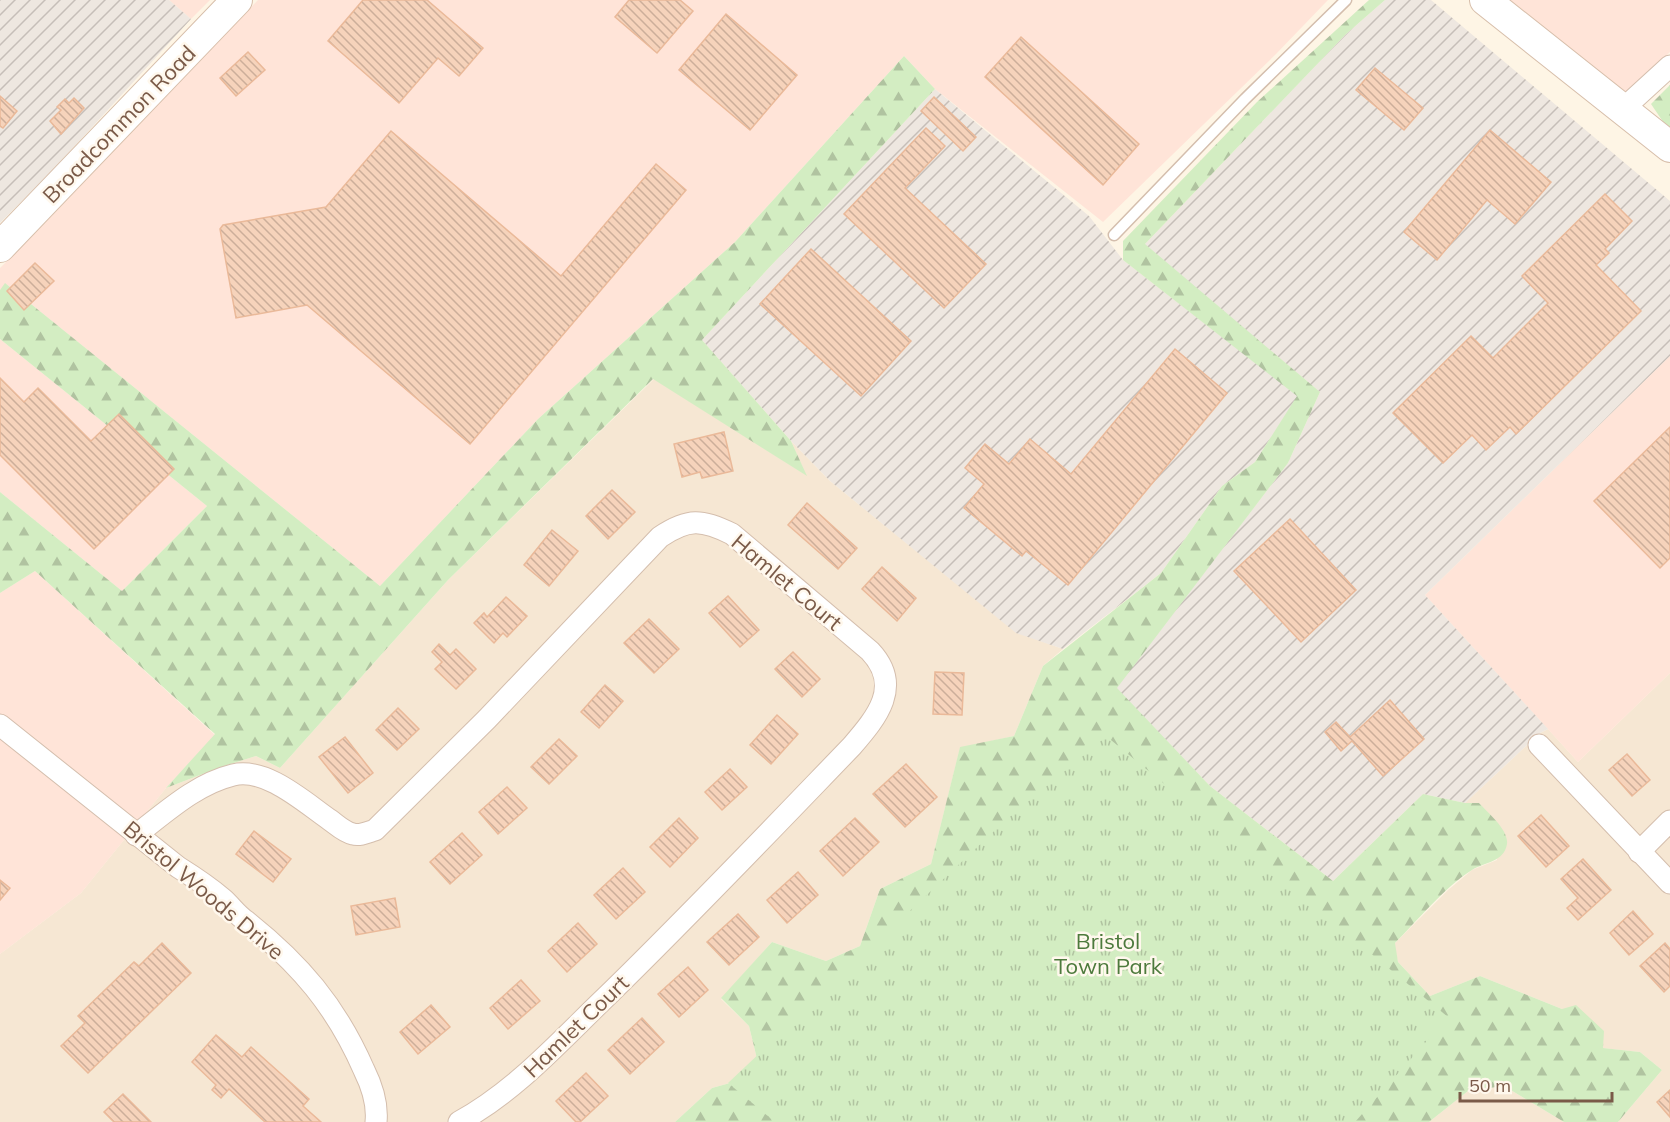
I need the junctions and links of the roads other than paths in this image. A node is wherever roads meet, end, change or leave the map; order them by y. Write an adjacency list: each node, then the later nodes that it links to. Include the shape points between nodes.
1 (237, 0): 8 (street, Broadcommon Road)
2 (1346, 0): 7 (lane)
3 (1485, 0): 5 (street)
4 (1670, 66): 5 (street)
5 (1623, 109): 6 (street)
6 (1670, 147)
7 (1114, 235)
8 (0, 247)
9 (0, 725): 12 (street, Bristol Woods Drive)
10 (1539, 745): 13 (street)
11 (1670, 821): 13 (street)
12 (136, 835): 15 (street, Bristol Woods Drive, via 222,898 309,980 335,1013 360,1057 375,1100); 16 (street, Hamlet Court, via 200,787 236,774 264,777 355,835 375,830 660,537 689,521 712,524 732,534 870,651 881,662 887,688 873,722 543,1060 518,1083)
13 (1639, 852): 14 (street)
14 (1670, 883)
15 (376, 1122)
16 (459, 1122)

